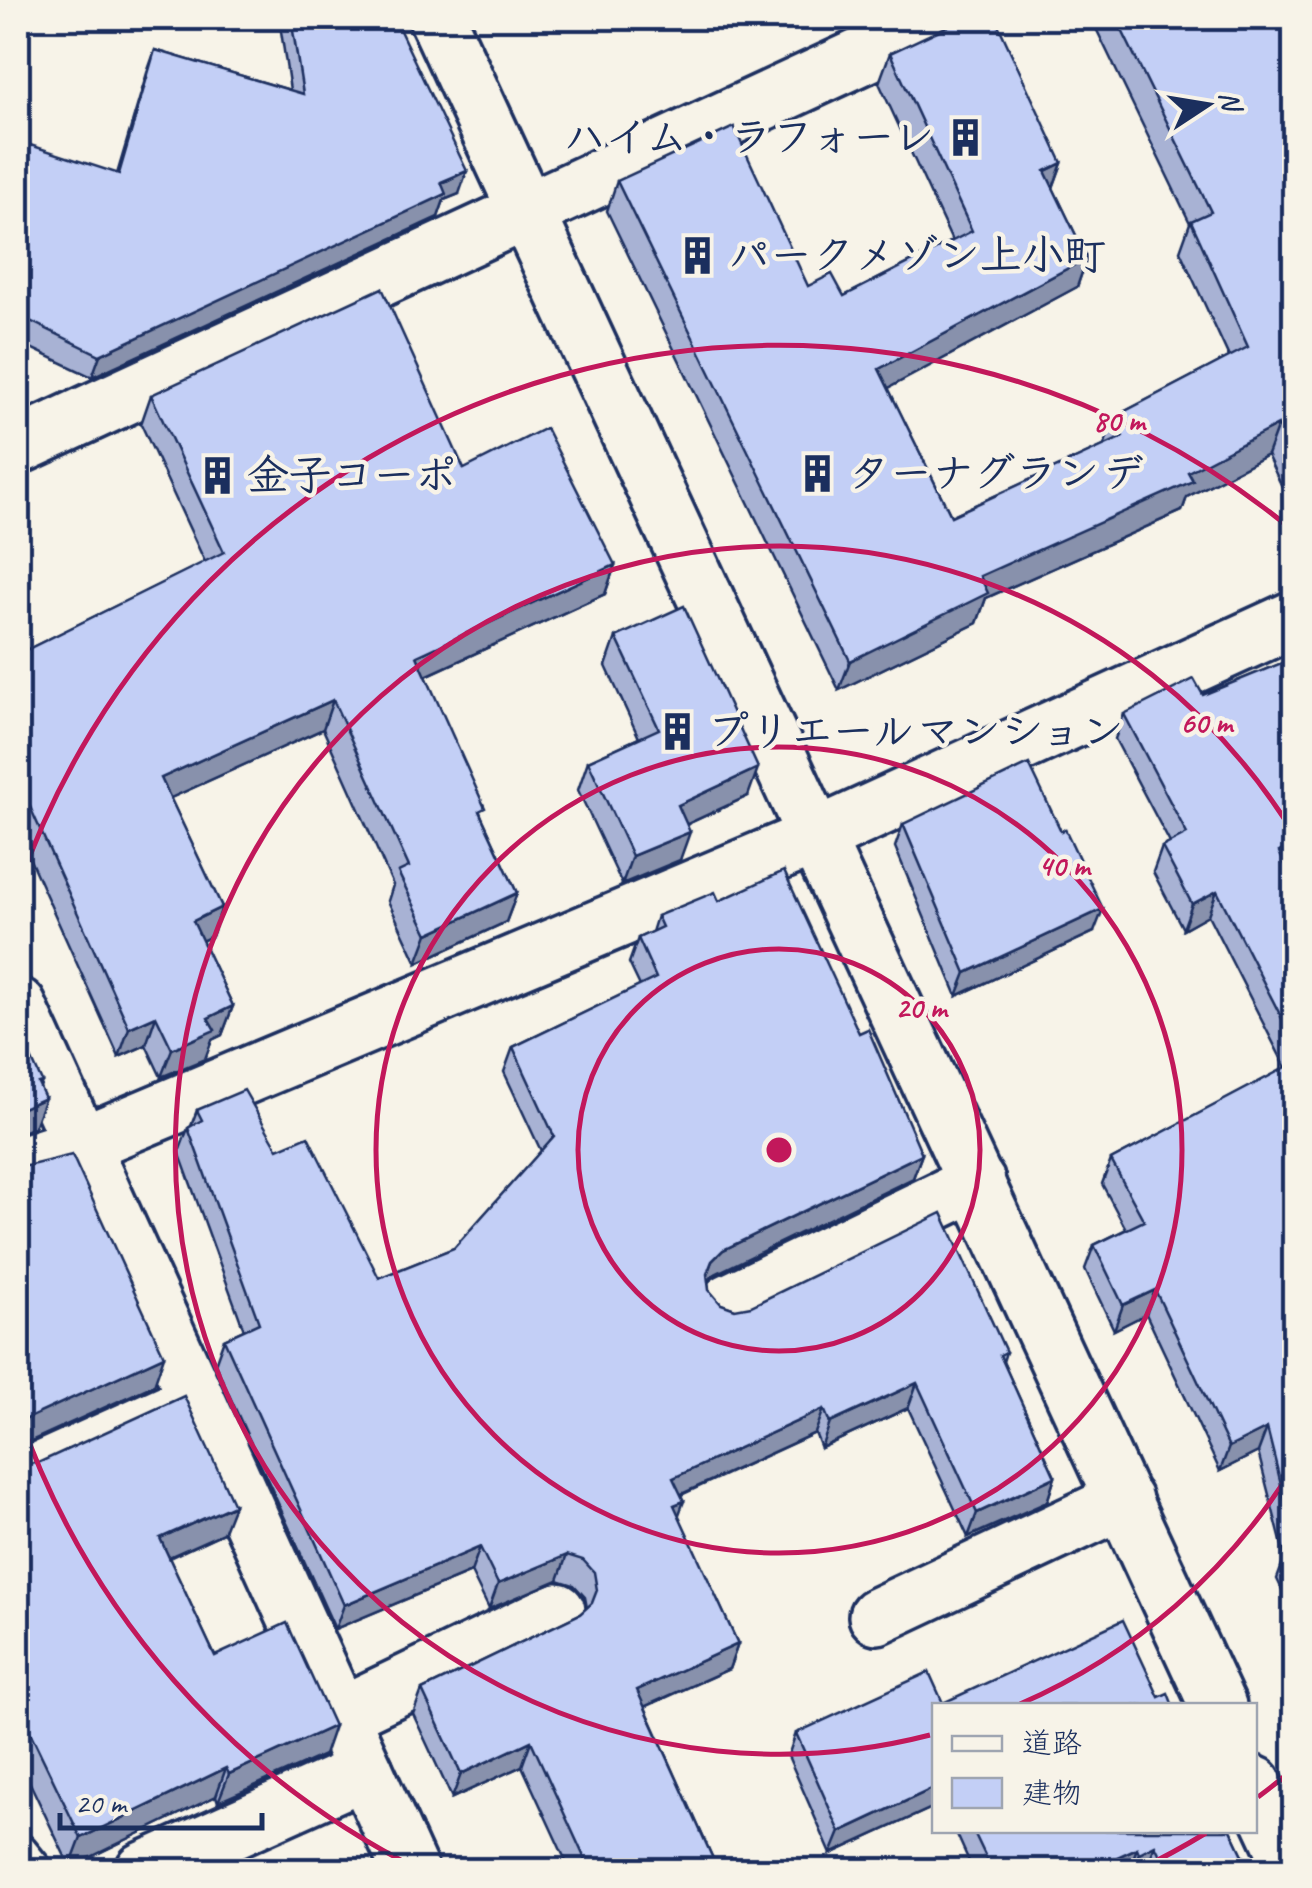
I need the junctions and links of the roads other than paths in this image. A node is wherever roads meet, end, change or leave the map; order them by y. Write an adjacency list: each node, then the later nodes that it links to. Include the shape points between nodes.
1 (437, 18): 3 (street)
2 (945, 18): 3 (street)
3 (529, 213): 4 (street); 6 (street)
4 (18, 446)
5 (1294, 619): 6 (street)
6 (818, 836): 8 (street); 10 (street)
7 (18, 1006): 8 (street)
8 (83, 1144): 9 (street); 12 (street)
9 (18, 1165)
10 (978, 1182): 11 (street); 14 (street)
11 (729, 1302)
12 (191, 1393): 13 (lane); 18 (street)
13 (18, 1471)
14 (1124, 1500): 16 (street); 17 (street)
15 (557, 1612): 18 (street)
16 (877, 1616)
17 (1217, 1703)
18 (338, 1716): 19 (street)
19 (365, 1771): 23 (street); 24 (street)
20 (1257, 1790): 25 (street)
21 (18, 1854): 22 (lane)
22 (32, 1870)
23 (144, 1870)
24 (410, 1870)
25 (1294, 1870)

